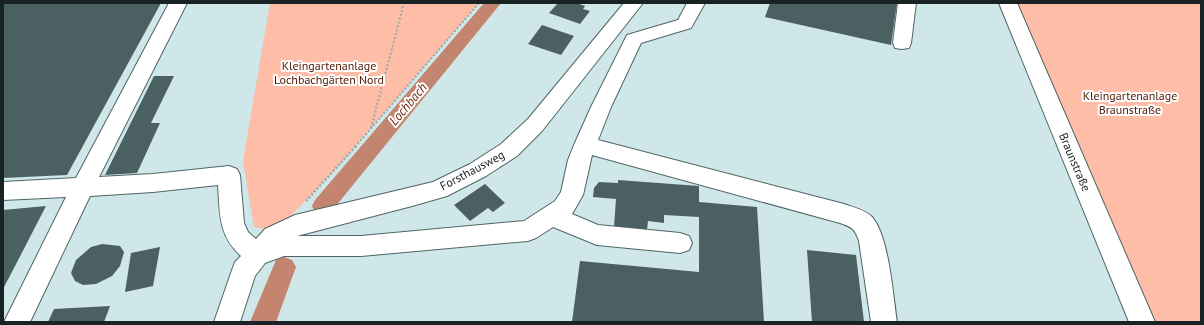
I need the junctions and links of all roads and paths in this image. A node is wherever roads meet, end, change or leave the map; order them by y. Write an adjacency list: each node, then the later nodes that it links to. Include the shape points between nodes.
1 (178, 3): 11 (street)
2 (404, 3): 9 (path)
3 (479, 3): 9 (path)
4 (634, 3): 13 (street, Forsthausweg, via 535,124 509,150 473,173 439,189 412,197 335,215)
5 (696, 3): 10 (street, via 685,24 634,39)
6 (907, 3): 8 (street)
7 (1008, 3): 20 (street, Braunstraße)
8 (902, 43)
9 (371, 128): 13 (path)
10 (585, 145): 14 (street, via 579,160 572,195 563,208); 19 (street, via 856,219 864,224 871,240)
11 (83, 186): 12 (street); 16 (street, via 229,175 232,223 239,239); 17 (street)
12 (3, 191)
13 (299, 214): 16 (street, Forsthausweg, via 273,236)
14 (551, 216): 15 (street, via 597,235); 16 (street, via 528,231 361,246 284,246)
15 (680, 243)
16 (257, 255): 18 (street, Forsthausweg, via 244,270)
17 (17, 322)
18 (227, 322)
19 (884, 322)
20 (1142, 322)

